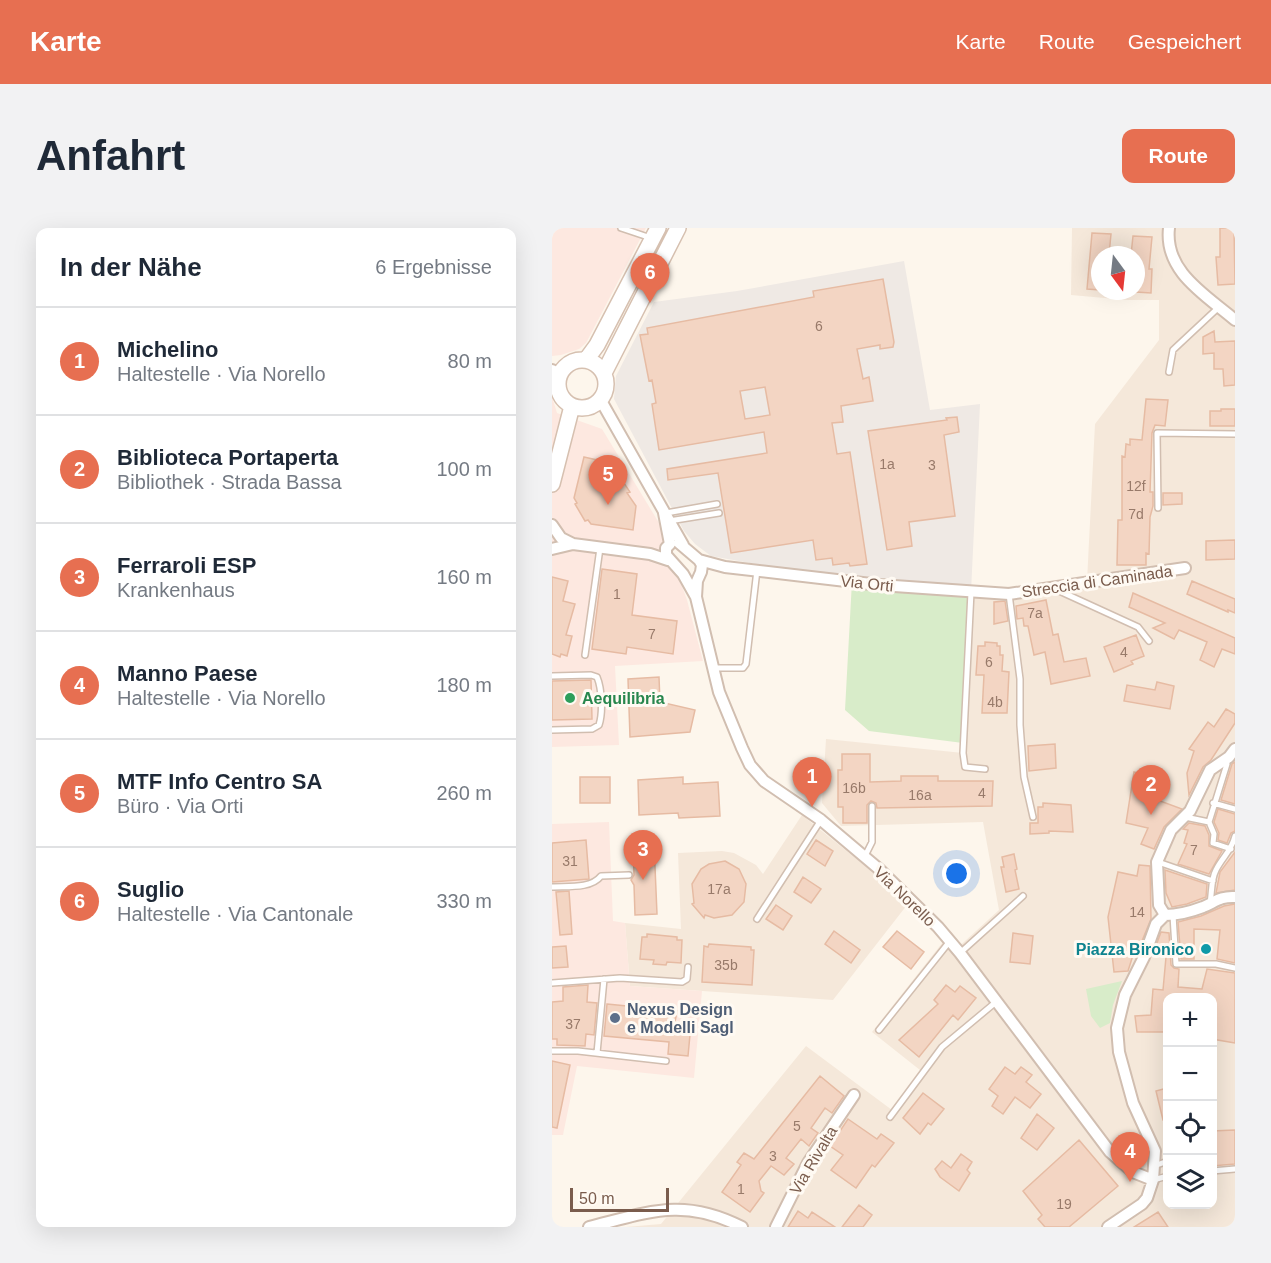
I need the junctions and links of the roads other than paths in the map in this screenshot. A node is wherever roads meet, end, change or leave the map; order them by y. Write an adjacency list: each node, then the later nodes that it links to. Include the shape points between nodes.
1 (621, 228): 4 (lane)
2 (678, 228): 10 (main road)
3 (1169, 228): 5 (street, via 1173,257 1182,276)
4 (655, 233): 7 (main road)
5 (1220, 307): 6 (street); 9 (lane, via 1173,350)
6 (1235, 320)
7 (586, 360): 8 (main road, via 573,361); 10 (main road, via 594,362)
8 (556, 372): 12 (main road, via 559,392)
9 (1169, 372)
10 (604, 374): 11 (main road, via 606,387)
11 (600, 399): 12 (main road, via 587,407); 18 (street)
12 (572, 406): 14 (main road)
13 (1235, 434): 16 (lane, via 1157,433)
14 (552, 484)
15 (717, 504): 18 (lane)
16 (1158, 508)
17 (718, 513): 18 (lane)
18 (667, 517): 21 (street); 24 (street)
19 (552, 525): 20 (street, via 561,538)
20 (573, 544): 22 (street); 23 (street)
21 (683, 545): 24 (street, via 677,542); 25 (street)
22 (600, 548): 24 (street, via 650,554); 36 (lane)
23 (552, 549)
24 (668, 550): 29 (street, Via Norello)
25 (699, 560): 26 (street, Via Orti); 30 (street, Via Norello)
26 (724, 567): 28 (street, Via Orti); 30 (street, Via Orti)
27 (1185, 568): 31 (street, Streccia di Caminada)
28 (757, 570): 32 (street, Via Orti); 37 (lane, via 746,664 738,669)
29 (683, 574): 30 (street, via 692,578); 34 (street, Via Norello)
30 (700, 574): 34 (street, Via Norello)
31 (1050, 587): 33 (street, Streccia di Caminada); 35 (lane, via 1138,627)
32 (971, 592): 33 (street, Via Orti); 42 (lane, via 964,767)
33 (1009, 594): 46 (lane, via 1020,679 1024,777)
34 (696, 597): 37 (street, Via Norello)
35 (1149, 641)
36 (585, 655)
37 (712, 668): 48 (street, Via Norello, via 750,765 764,781)
38 (552, 676): 39 (lane, via 597,677 601,719 592,729)
39 (552, 730)
40 (1235, 749): 41 (street)
41 (1225, 759): 43 (lane, via 1227,764); 47 (street, via 1210,770)
42 (986, 769)
43 (1213, 803): 45 (lane); 49 (lane)
44 (872, 806): 52 (lane, via 872,842)
45 (1235, 809)
46 (1033, 817)
47 (1185, 817): 49 (lane); 53 (street, via 1171,830)
48 (821, 820): 52 (street, Via Norello); 61 (lane)
49 (1209, 822): 51 (lane, via 1213,843)
50 (1235, 836): 51 (lane)
51 (1231, 849): 55 (lane, via 1223,857)
52 (865, 857): 62 (street, Via Norello, via 913,900)
53 (1158, 862): 55 (lane); 60 (street, via 1160,905)
54 (629, 875): 56 (lane, via 601,876 588,884)
55 (1213, 881): 59 (lane)
56 (552, 887)
57 (1023, 896): 63 (lane)
58 (1235, 897): 59 (street, via 1222,897)
59 (1210, 903): 60 (street, via 1187,913)
60 (1169, 915): 65 (lane, via 1176,964); 76 (street, via 1156,924 1125,994 1119,1012 1117,1044 1139,1117 1153,1145)
61 (757, 919)
62 (950, 941): 63 (street, Via Norello); 69 (lane)
63 (960, 953): 68 (street, Via Norello)
64 (688, 967): 66 (lane, via 687,979 682,982)
65 (1235, 968)
66 (604, 979): 67 (lane); 71 (lane)
67 (552, 983)
68 (996, 1002): 74 (lane, via 942,1047); 80 (street, Via Norello, via 1110,1152 1133,1172)
69 (879, 1030)
70 (552, 1051): 71 (lane)
71 (597, 1053): 72 (lane)
72 (666, 1061)
73 (854, 1095): 84 (street, Via Rivalta, via 808,1163)
74 (890, 1117)
75 (1163, 1163): 76 (lane)
76 (1154, 1166): 80 (street)
77 (1235, 1169): 78 (lane)
78 (1217, 1171)
79 (1163, 1177): 80 (lane)
80 (1153, 1180): 85 (street, via 1142,1204)
81 (730, 1224): 82 (street, via 703,1211 678,1209); 83 (street)
82 (589, 1227)
83 (742, 1227)
84 (776, 1227)
85 (1108, 1227)

